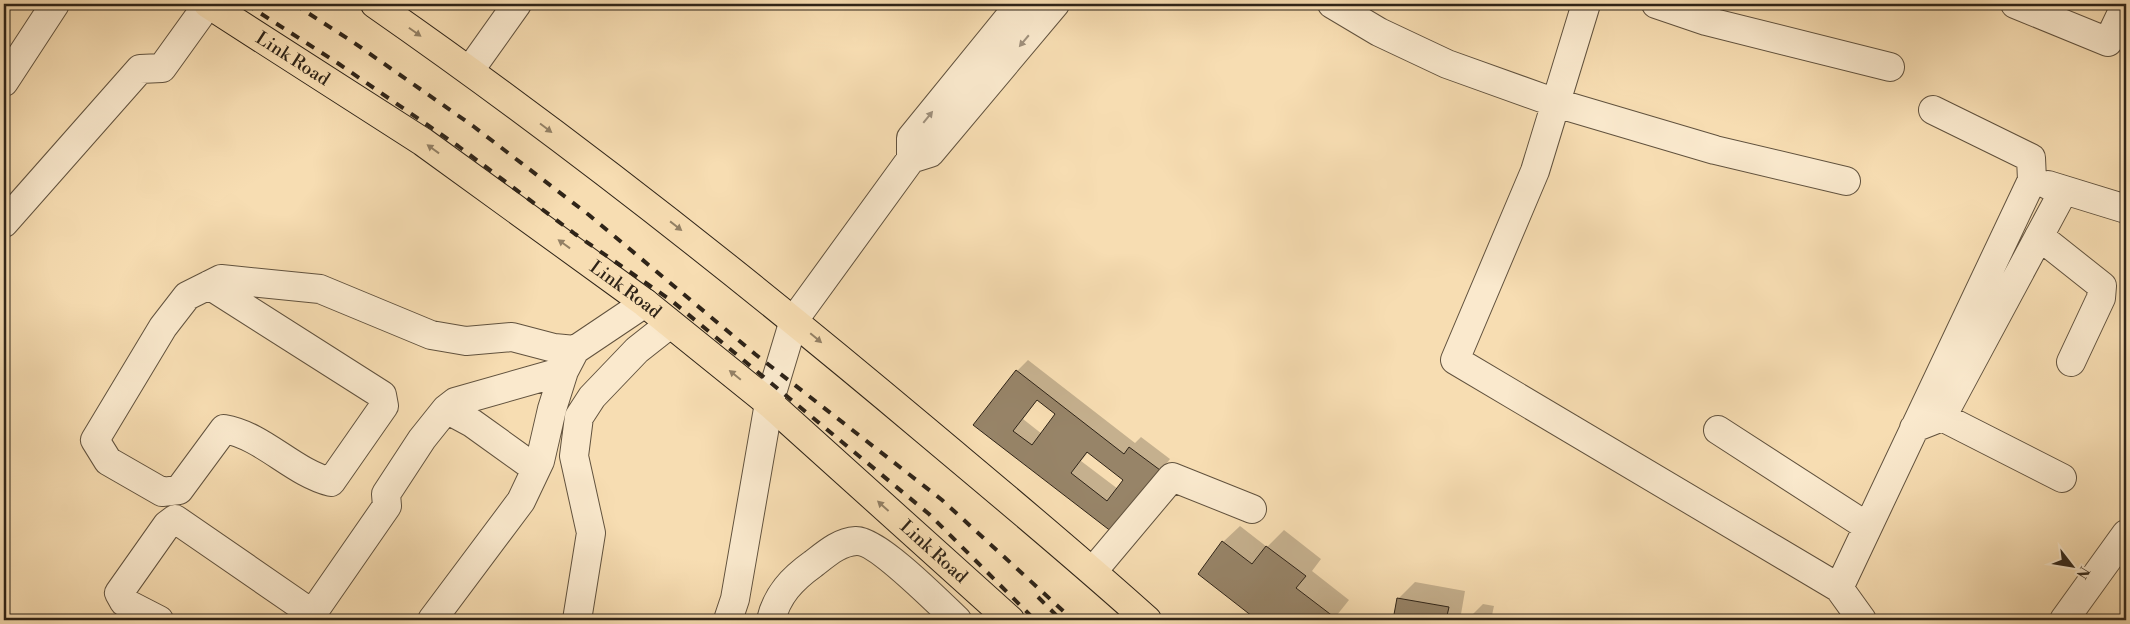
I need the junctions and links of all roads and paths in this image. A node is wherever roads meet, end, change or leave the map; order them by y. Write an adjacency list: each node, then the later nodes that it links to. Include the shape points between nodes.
1 (33, 4): 13 (street)
2 (55, 4): 16 (street)
3 (208, 4): 24 (street, via 162,68 140,68); 27 (main road, Link Road, one-way to 3, via 423,142)
4 (375, 4): 15 (main road, one-way to 15)
5 (517, 4): 15 (street)
6 (1020, 4): 19 (street, one-way to 6, via 911,138)
7 (1055, 4): 19 (street, one-way to 19, via 930,153)
8 (1332, 4): 17 (street, via 1379,32 1447,64)
9 (1586, 4): 17 (street)
10 (1656, 4): 14 (street, via 1706,21)
11 (2015, 4): 12 (street, via 2108,42)
12 (2126, 4)
13 (4, 52)
14 (1890, 67)
15 (470, 70): 28 (main road, one-way to 28)
16 (4, 82)
17 (1556, 103): 21 (street, via 1715,150); 43 (street, via 1535,172 1455,360)
18 (1933, 110): 20 (street, via 2031,158)
19 (911, 159): 28 (street)
20 (2032, 180): 22 (street); 35 (street)
21 (1846, 181)
22 (2064, 190): 23 (street); 25 (street)
23 (2126, 209)
24 (4, 223)
25 (2039, 236): 31 (street, via 2102,286 2101,298); 34 (street)
26 (209, 285): 26 (street, via 187,296 163,327 95,440 108,460 162,492 180,490 224,429 240,432 316,478 331,482 384,406 382,395); 30 (street, via 222,279 320,289 431,335 466,340 512,337 554,348)
27 (645, 303): 29 (main road, Link Road); 30 (street)
28 (794, 320): 32 (street); 42 (main road, one-way to 42)
29 (670, 324): 32 (main road, Link Road, one-way to 29); 46 (street, via 637,350 592,397 579,417 574,456 590,533)
30 (570, 360): 33 (street, via 455,402); 37 (street)
31 (2071, 362)
32 (770, 403): 47 (street, via 735,599); 50 (main road, Link Road, one-way to 32)
33 (446, 409): 37 (street, via 472,423); 44 (street, via 386,494 387,506 318,607 307,610 175,519 167,525 119,593 124,602)
34 (1942, 417): 35 (street); 38 (street)
35 (1914, 428): 40 (street)
36 (1718, 430): 40 (street)
37 (536, 469): 45 (street, via 521,501)
38 (2062, 478)
39 (1252, 509): 42 (street, via 1172,477)
40 (1868, 527): 43 (street)
41 (2126, 534): 53 (street)
42 (1093, 571): 51 (main road)
43 (1839, 588): 52 (street)
44 (158, 620)
45 (432, 620)
46 (577, 620)
47 (728, 620)
48 (771, 620): 49 (street, via 775,603 797,575 838,545 858,541 882,553)
49 (957, 620)
50 (1010, 620)
51 (1148, 620)
52 (1862, 620)
53 (2064, 620)

